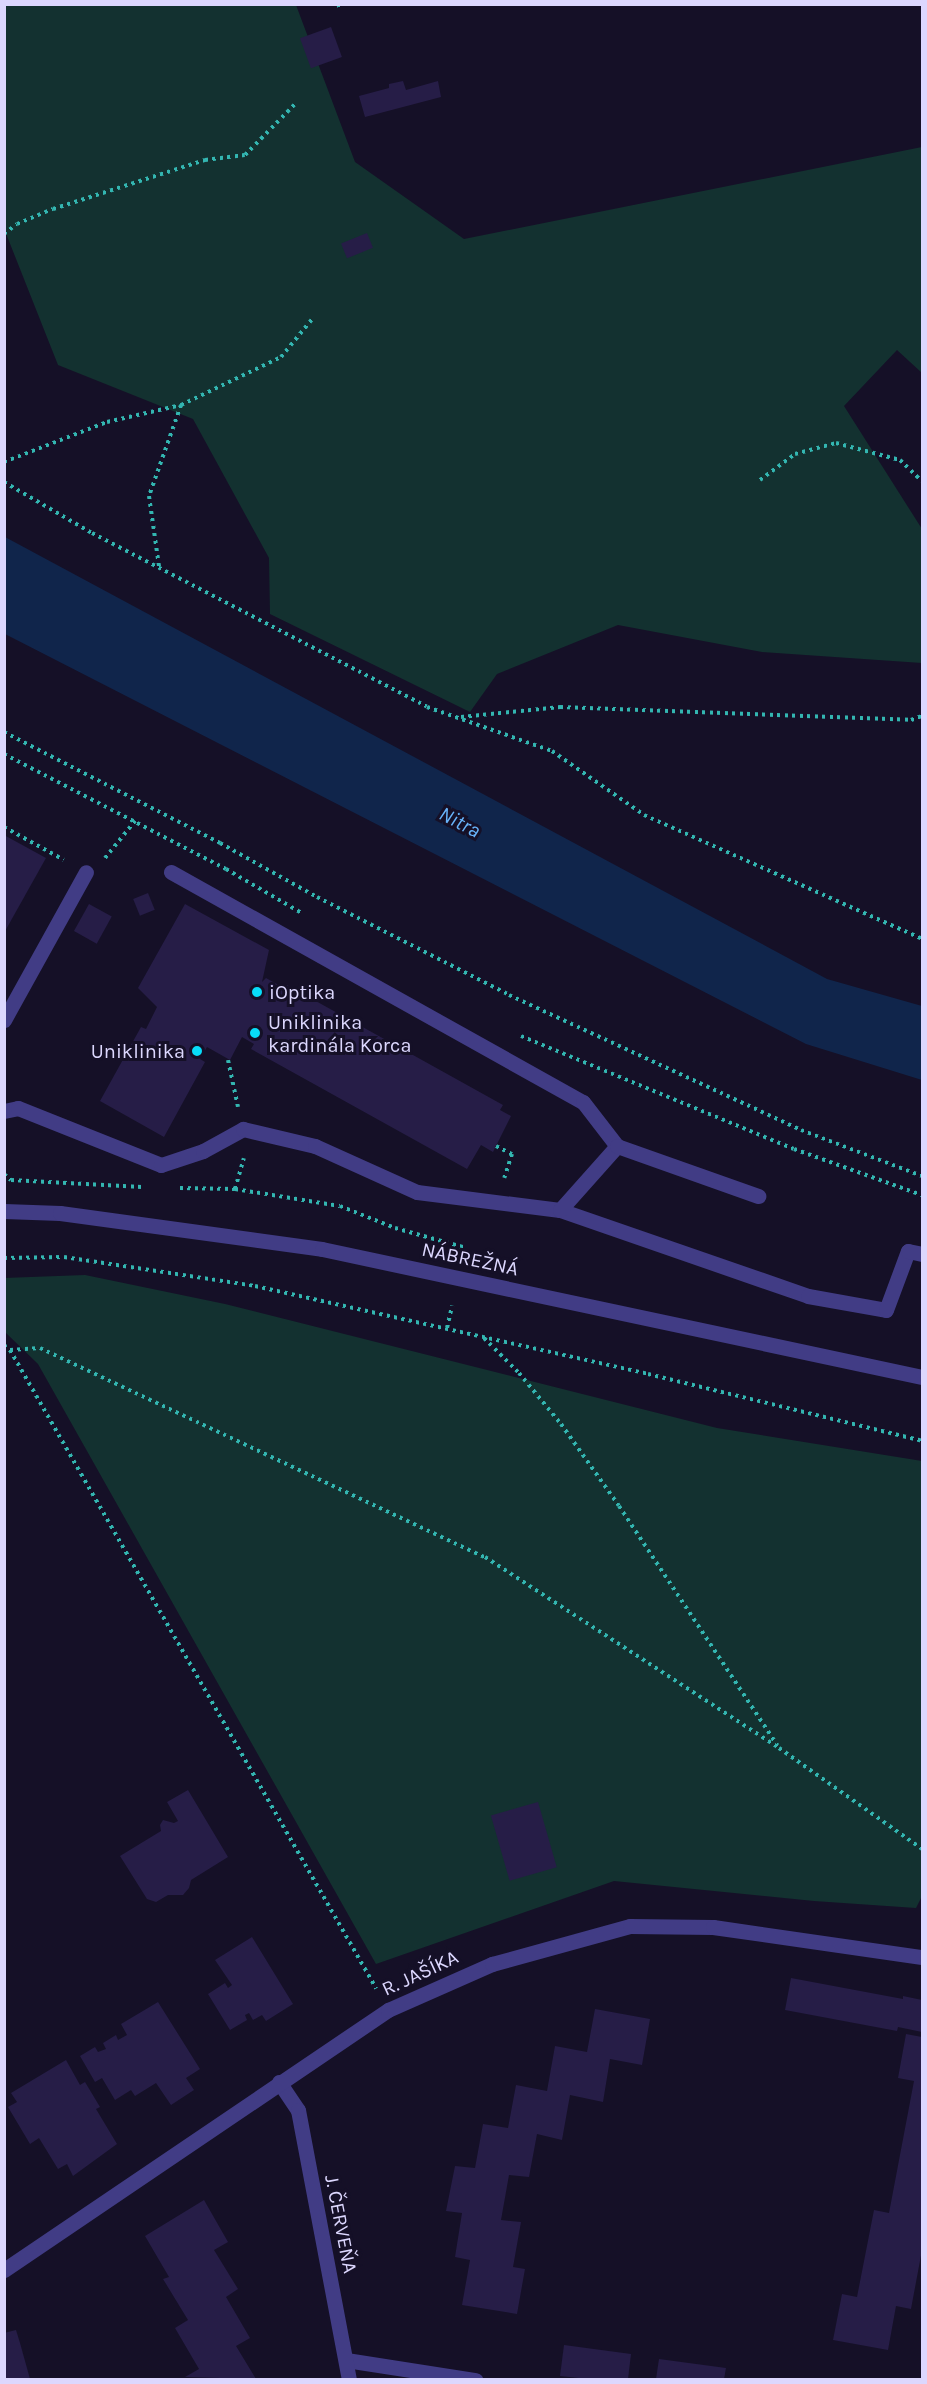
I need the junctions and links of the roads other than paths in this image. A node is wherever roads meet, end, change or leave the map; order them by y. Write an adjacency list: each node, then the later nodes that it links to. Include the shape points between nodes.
1 (86, 872): 3 (street)
2 (171, 872): 5 (street, via 583,1101)
3 (4, 1020)
4 (4, 1111): 7 (street, via 18,1108 162,1165 203,1151 243,1129 315,1146 417,1192)
5 (617, 1146): 6 (street); 7 (street)
6 (758, 1196)
7 (560, 1210): 9 (street, via 808,1296 886,1310)
8 (4, 1211): 10 (street, NÁBREŽNÁ, via 60,1213 322,1249)
9 (915, 1252)
10 (922, 1377)
11 (922, 1957): 12 (street, R. JAŠÍKA, via 713,1927 630,1926 492,1964 388,2010)
12 (279, 2082): 13 (street, R. JAŠÍKA); 14 (street, J. ČERVEŇA, via 298,2110)
13 (4, 2270)
14 (346, 2360): 15 (street, J. ČERVEŇA); 16 (street)
15 (349, 2379)
16 (475, 2379)

